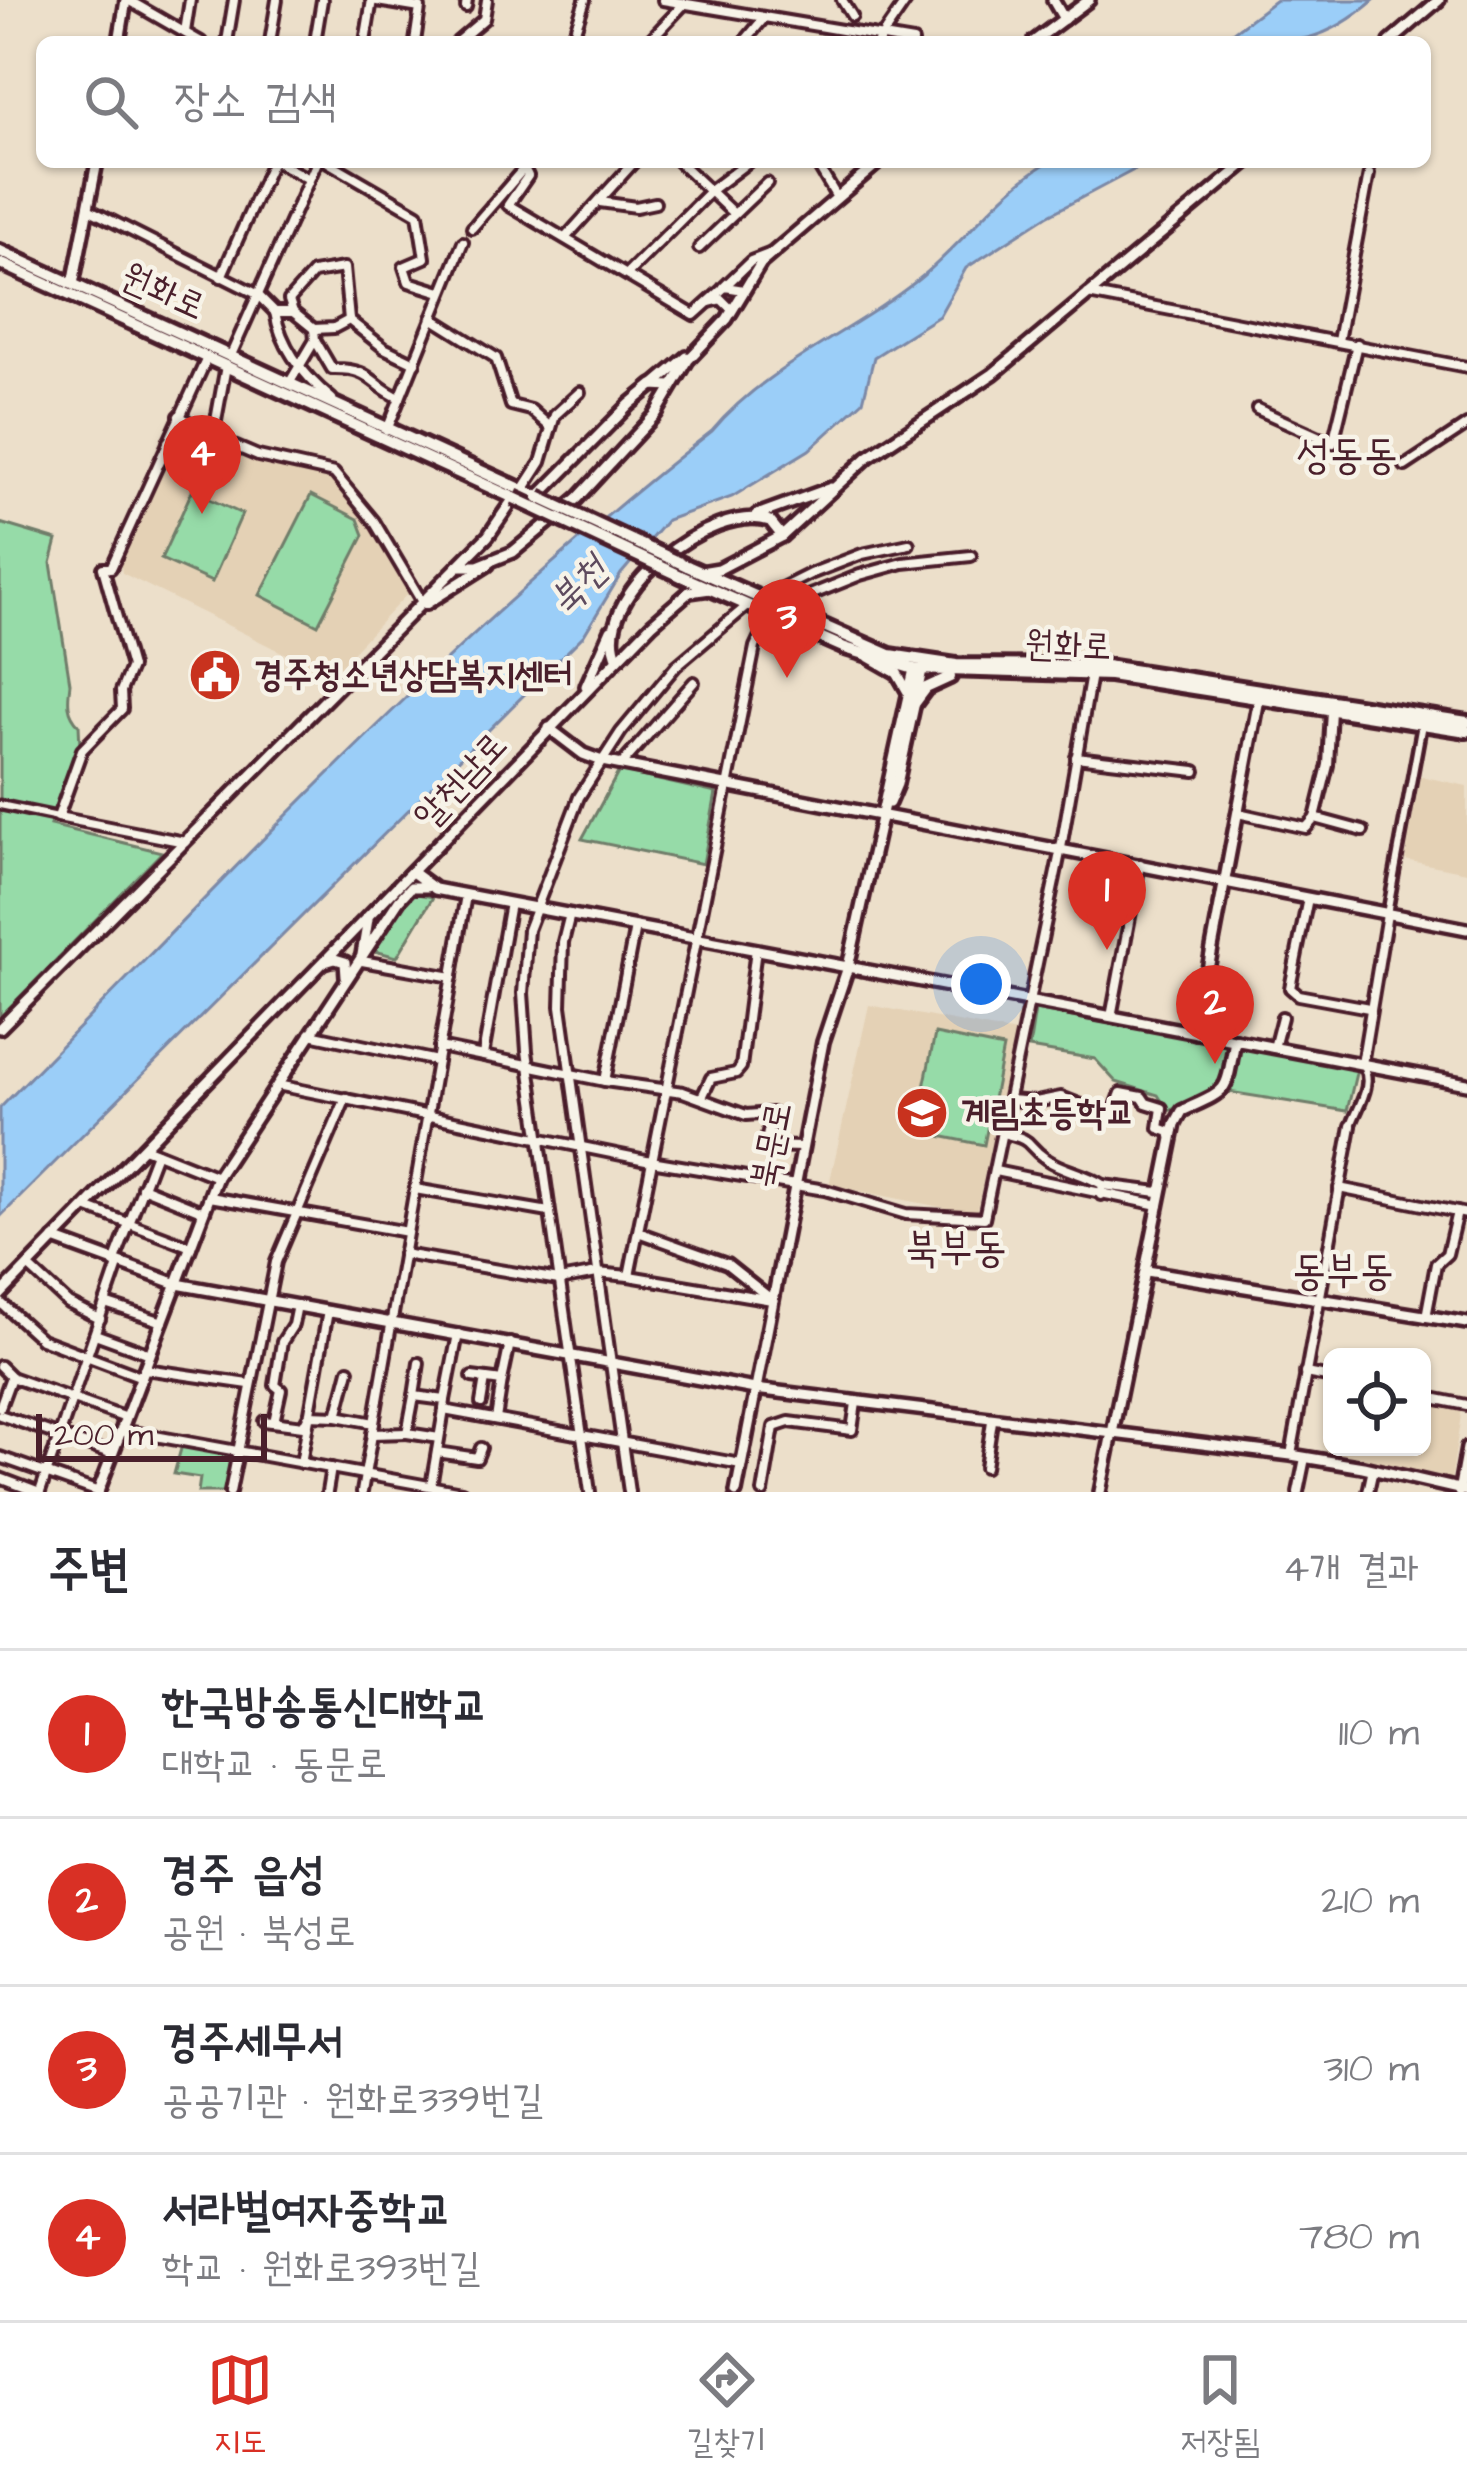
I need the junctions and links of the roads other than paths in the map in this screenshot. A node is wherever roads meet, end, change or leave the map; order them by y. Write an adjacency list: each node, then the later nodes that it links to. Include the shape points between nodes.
1 (127, 0): 19 (street); 20 (street)
2 (190, 0): 19 (street)
3 (234, 0): 22 (street)
4 (277, 0): 23 (street)
5 (322, 0): 24 (street)
6 (372, 0): 25 (street); 26 (street, via 420,8)
7 (487, 0): 27 (street, via 484,19)
8 (585, 0): 28 (street)
9 (663, 0): 15 (street)
10 (842, 0): 17 (street)
11 (908, 0): 32 (street)
12 (1053, 0): 18 (street)
13 (1089, 0): 18 (street)
14 (1439, 0): 34 (street)
15 (687, 2): 16 (street); 29 (street)
16 (765, 16): 30 (street); 31 (street)
17 (852, 16)
18 (1064, 19): 33 (street)
19 (185, 32): 21 (street)
20 (119, 36)
21 (191, 36)
22 (228, 36)
23 (271, 36)
24 (316, 36)
25 (366, 36)
26 (416, 36)
27 (464, 36)
28 (573, 36)
29 (654, 36)
30 (749, 36)
31 (865, 36)
32 (882, 36)
33 (1041, 36)
34 (1397, 36)
35 (96, 168): 55 (street)
36 (272, 168): 65 (street)
37 (287, 168): 49 (street)
38 (314, 168): 49 (street)
39 (338, 168): 69 (street, via 418,214 425,258 404,267 409,282)
40 (524, 168): 57 (street)
41 (527, 168): 58 (street, via 508,205)
42 (629, 168): 53 (street)
43 (686, 168): 51 (street)
44 (740, 168): 51 (street)
45 (820, 168): 52 (street)
46 (871, 168): 52 (street)
47 (1240, 168): 71 (street)
48 (1369, 174): 79 (street)
49 (309, 179): 70 (street)
50 (766, 183): 56 (street)
51 (711, 190): 56 (street); 64 (street)
52 (836, 196): 62 (street)
53 (598, 202): 54 (street); 58 (street)
54 (655, 202)
55 (88, 209): 65 (street); 66 (street)
56 (734, 214): 60 (street)
57 (472, 228)
58 (566, 237): 64 (street)
59 (463, 242): 69 (street)
60 (699, 248)
61 (0, 250): 66 (main road, 원화로)
62 (770, 253): 67 (street); 68 (street)
63 (0, 263): 66 (main road, 원화로)
64 (627, 274): 72 (street, via 694,314)
65 (221, 277): 70 (street)
66 (71, 290): 82 (main road, 원화로); 83 (main road, 원화로)
67 (744, 290): 68 (street); 73 (street)
68 (721, 291): 72 (street)
69 (441, 292): 76 (street)
70 (257, 294): 74 (street); 83 (street)
71 (1088, 294): 79 (street); 102 (street, via 993,374)
72 (707, 303): 73 (street, via 721,299)
73 (732, 310): 81 (street)
74 (275, 312): 75 (street); 85 (street)
75 (293, 312): 77 (street, via 289,300 313,273 344,268); 78 (street)
76 (432, 317): 84 (street); 97 (street, via 496,358 512,405)
77 (349, 320): 78 (street); 84 (street)
78 (314, 334): 85 (street); 91 (street, via 332,369 354,368)
79 (1338, 340): 80 (street)
80 (1357, 344): 86 (street); 94 (street, via 1333,443)
81 (701, 347): 88 (street); 89 (street)
82 (207, 358): 83 (main road, 원화로); 95 (street)
83 (228, 361): 87 (main road, 원화로); 98 (main road, 원화로); 99 (street, 원화로)
84 (415, 363): 91 (street)
85 (299, 367): 87 (street); 92 (street)
86 (1467, 367)
87 (290, 382): 92 (main road, 원화로)
88 (671, 386): 89 (street); 93 (street)
89 (648, 389): 93 (street); 104 (street)
90 (580, 392): 97 (street)
91 (400, 398): 98 (street)
92 (342, 406): 98 (main road, 원화로)
93 (659, 407): 110 (street, via 578,498)
94 (1257, 409)
95 (179, 416): 99 (street); 100 (street)
96 (1467, 424): 101 (street)
97 (549, 426): 103 (street, via 541,462)
98 (386, 433): 103 (main road, 원화로)
99 (213, 437): 100 (street); 114 (street, via 258,457 334,472)
100 (168, 442): 140 (street, via 112,568 103,568 131,667 122,709 82,750)
101 (1405, 466)
102 (836, 485): 105 (street); 106 (street)
103 (518, 494): 104 (main road, bridge); 107 (street); 112 (main road, bridge)
104 (538, 497): 112 (main road, bridge)
105 (753, 517): 106 (street); 118 (street, via 667,552)
106 (782, 536): 113 (street)
107 (484, 540): 110 (street); 111 (street)
108 (909, 544): 115 (street, via 862,554)
109 (971, 556): 116 (street, via 860,575)
110 (492, 562): 111 (street); 117 (street)
111 (458, 566): 114 (street)
112 (690, 578): 113 (main road, 원화로); 113 (street); 120 (street, 알천남로)
113 (717, 580): 115 (main road, 원화로)
114 (422, 602): 117 (street)
115 (754, 602): 116 (main road, 원화로); 133 (street, via 676,666)
116 (774, 611): 119 (main road, 원화로); 121 (main road, 원화로); 136 (street, via 755,647)
117 (406, 618): 143 (street)
118 (616, 620): 120 (street); 125 (street)
119 (869, 657): 121 (main road, 원화로); 127 (street, via 903,679)
120 (618, 659): 125 (street, 알천남로)
121 (919, 665): 122 (main road, 원화로); 127 (street, 북문로); 130 (main road, 원화로, via 1096,665)
122 (958, 673): 123 (main road, 원화로); 127 (main road)
123 (1091, 674): 126 (main road, 원화로); 132 (street)
124 (694, 682): 134 (street)
125 (582, 694): 131 (street, 알천남로)
126 (1258, 699): 128 (main road, 원화로); 139 (street)
127 (911, 702): 138 (street, 북문로)
128 (1331, 710): 129 (main road, 원화로); 141 (street)
129 (1422, 724): 130 (main road, 원화로); 154 (street)
130 (1467, 727)
131 (549, 728): 133 (street); 146 (street, 알천남로)
132 (1076, 757): 135 (street); 144 (street)
133 (602, 761): 134 (street); 152 (street)
134 (622, 764): 136 (street)
135 (1195, 771)
136 (728, 784): 138 (street); 158 (street)
137 (0, 806): 140 (street)
138 (885, 813): 144 (street); 162 (street, 북문로)
139 (1238, 814): 141 (street, via 1306,828); 147 (street)
140 (58, 818): 143 (street)
141 (1315, 818): 142 (street)
142 (1363, 831)
143 (184, 842): 169 (street)
144 (1061, 848): 145 (street); 165 (street)
145 (1140, 862): 147 (street); 167 (street)
146 (412, 872): 148 (street); 155 (street, 알천남로)
147 (1226, 879): 150 (street); 170 (street)
148 (435, 889): 149 (street); 160 (street, via 411,887)
149 (466, 895): 151 (street); 163 (street)
150 (1308, 896): 154 (street); 166 (street, via 1290,988)
151 (510, 903): 152 (street); 175 (street)
152 (533, 907): 153 (street); 178 (street, via 523,993)
153 (569, 914): 156 (street); 179 (street, via 560,982)
154 (1387, 914): 157 (street); 166 (street)
155 (369, 916): 160 (street); 161 (street, 알천남로)
156 (635, 926): 158 (street); 180 (street)
157 (1467, 928)
158 (698, 938): 159 (street); 183 (street)
159 (756, 950): 162 (street); 184 (street, via 740,1067 711,1078)
160 (362, 961): 163 (street); 164 (street)
161 (321, 965): 164 (street, via 335,959 348,967); 194 (street, 알천남로)
162 (848, 967): 165 (street); 193 (street, 북문로)
163 (452, 977): 173 (street)
164 (336, 997): 171 (street)
165 (1030, 1001): 167 (street); 186 (street)
166 (1369, 1008): 177 (street)
167 (1111, 1017): 170 (street)
168 (1282, 1017): 174 (street)
169 (0, 1028)
170 (1196, 1033): 172 (street)
171 (310, 1034): 176 (street); 181 (street)
172 (1235, 1040): 174 (street); 191 (street, via 1223,1091 1182,1111)
173 (440, 1047): 175 (street); 176 (street)
174 (1274, 1048): 177 (street)
175 (483, 1055): 178 (street)
176 (437, 1061): 187 (street)
177 (1362, 1064): 182 (street); 188 (street, via 1368,1086)
178 (530, 1065): 179 (street); 190 (street)
179 (568, 1072): 180 (street); 192 (street)
180 (605, 1081): 183 (street)
181 (277, 1084): 185 (street); 198 (street)
182 (1467, 1084)
183 (667, 1090): 184 (street); 196 (street)
184 (702, 1097): 193 (street, via 746,1115 772,1113 765,1146)
185 (346, 1098): 187 (street); 211 (street)
186 (1009, 1100): 189 (street); 191 (street, via 1061,1097 1112,1117 1121,1093 1142,1096 1162,1108 1159,1128)
187 (428, 1115): 190 (street); 203 (street)
188 (1351, 1126): 202 (street)
189 (1003, 1133): 197 (street); 204 (street, via 1029,1139 1046,1159 1089,1175)
190 (540, 1138): 192 (street); 209 (street)
191 (1171, 1142): 201 (street)
192 (578, 1146): 196 (street); 221 (street)
193 (801, 1147): 199 (street, 북문로)
194 (144, 1148): 195 (street); 207 (street, 알천남로)
195 (156, 1153): 198 (street); 200 (street)
196 (651, 1161): 199 (street); 214 (street)
197 (995, 1171): 199 (street, via 984,1218 976,1220 906,1214); 204 (street)
198 (217, 1177): 205 (street)
199 (795, 1184): 227 (street, 북문로)
200 (142, 1187): 208 (street); 212 (street)
201 (1162, 1188): 204 (street); 206 (street)
202 (1340, 1188): 210 (street); 228 (street)
203 (415, 1189): 209 (street); 213 (street)
204 (1102, 1190): 206 (street)
205 (210, 1197): 208 (street); 211 (street)
206 (1159, 1205): 220 (street)
207 (86, 1207): 212 (street); 215 (street, 알천남로)
208 (204, 1212): 216 (street)
209 (549, 1212): 223 (street)
210 (1462, 1213): 232 (street, via 1436,1264)
211 (293, 1214): 213 (street); 226 (street)
212 (128, 1223): 216 (street); 218 (street)
213 (407, 1232): 217 (street)
214 (638, 1232): 222 (street); 227 (street, via 728,1264)
215 (54, 1239): 218 (street); 219 (street, 알천남로)
216 (191, 1247): 224 (street)
217 (403, 1254): 223 (street); 235 (street)
218 (116, 1264): 224 (street); 229 (street)
219 (28, 1266): 225 (street, 알천남로); 233 (street, via 68,1303)
220 (1147, 1271): 228 (street); 273 (street)
221 (597, 1273): 222 (street); 223 (street); 243 (street)
222 (629, 1276): 227 (street)
223 (560, 1280): 241 (street)
224 (177, 1284): 226 (street); 234 (street)
225 (0, 1298): 242 (street, via 41,1340)
226 (266, 1299): 230 (street); 254 (street)
227 (772, 1300): 256 (street, 북문로)
228 (1319, 1300): 232 (street); 248 (street)
229 (105, 1304): 233 (street); 234 (street)
230 (298, 1305): 231 (street); 265 (street, via 282,1342 275,1384 281,1390 269,1422 303,1426)
231 (328, 1310): 235 (street); 265 (street)
232 (1426, 1317): 236 (street)
233 (100, 1319): 237 (street)
234 (163, 1322): 240 (street)
235 (391, 1322): 238 (street); 270 (street)
236 (1467, 1324)
237 (94, 1334): 240 (street); 242 (street)
238 (458, 1334): 239 (street); 262 (street)
239 (510, 1343): 241 (street); 253 (street)
240 (151, 1354): 247 (street)
241 (570, 1354): 243 (street); 272 (street)
242 (87, 1356): 247 (street); 258 (street)
243 (608, 1361): 256 (street); 276 (street)
244 (419, 1363): 257 (street)
245 (0, 1366): 250 (street)
246 (349, 1370): 266 (street)
247 (143, 1373): 254 (street); 269 (street)
248 (1305, 1373): 249 (street); 283 (street)
249 (1323, 1376)
250 (11, 1377): 255 (street); 258 (street); 264 (street)
251 (472, 1377): 252 (street)
252 (485, 1379): 253 (street); 261 (street)
253 (502, 1381): 267 (street)
254 (249, 1384): 279 (street)
255 (0, 1389)
256 (755, 1389): 260 (street); 286 (street, 북문로)
257 (414, 1396): 262 (street); 271 (street)
258 (73, 1398): 269 (street); 274 (street)
259 (1431, 1398): 263 (street)
260 (856, 1402): 268 (street); 304 (street, via 852,1430 774,1426)
261 (481, 1403)
262 (445, 1405): 267 (street); 275 (street)
263 (1467, 1405)
264 (0, 1411): 274 (street)
265 (309, 1415): 266 (street); 285 (street)
266 (338, 1416): 270 (street)
267 (496, 1419): 272 (street)
268 (992, 1421): 273 (street); 287 (street)
269 (124, 1424): 279 (street); 281 (street)
270 (373, 1429): 271 (street); 291 (street)
271 (407, 1433): 275 (street)
272 (582, 1435): 276 (street); 301 (street)
273 (1112, 1435): 283 (street); 305 (street)
274 (59, 1438): 281 (street); 290 (street)
275 (440, 1438): 280 (street)
276 (622, 1443): 286 (street); 302 (street)
277 (481, 1448): 280 (street, via 477,1458)
278 (1467, 1448): 294 (street)
279 (236, 1451): 285 (street); 297 (street)
280 (437, 1452): 293 (street)
281 (113, 1454): 296 (street)
282 (0, 1456): 290 (street)
283 (1291, 1456): 284 (street)
284 (1305, 1458): 289 (street); 306 (street)
285 (301, 1463): 288 (street)
286 (741, 1465): 303 (street, 북문로)
287 (985, 1467)
288 (331, 1468): 291 (street); 298 (street)
289 (1373, 1469): 294 (street); 307 (street)
290 (47, 1474): 295 (street); 296 (street)
291 (365, 1474): 293 (street); 299 (street)
292 (0, 1478): 295 (street)
293 (431, 1486): 300 (street)
294 (1464, 1490)
295 (39, 1492)
296 (99, 1492)
297 (230, 1492)
298 (327, 1492)
299 (362, 1492)
300 (462, 1492)
301 (590, 1492)
302 (629, 1492)
303 (736, 1492)
304 (763, 1492)
305 (1100, 1492)
306 (1298, 1492)
307 (1368, 1492)

